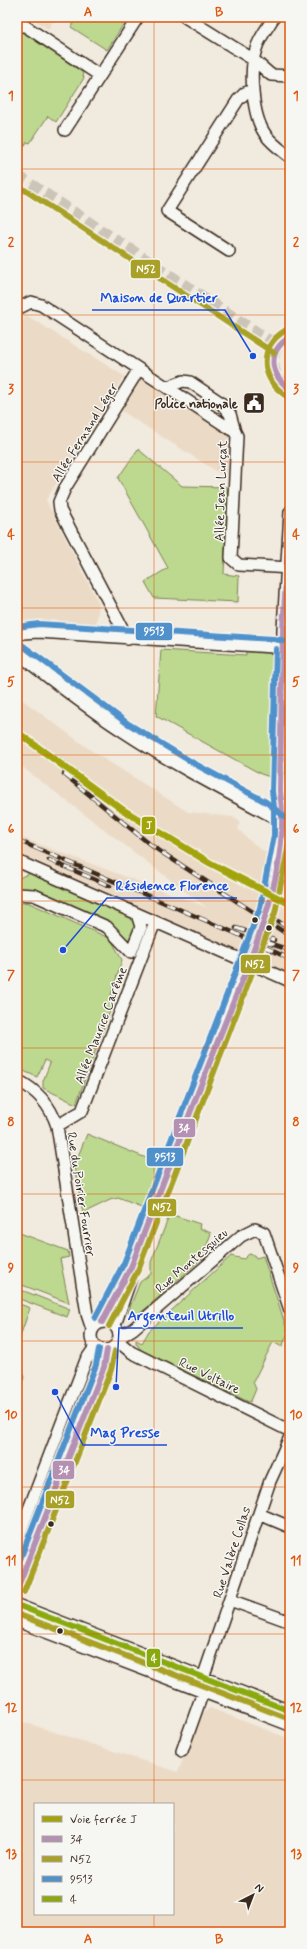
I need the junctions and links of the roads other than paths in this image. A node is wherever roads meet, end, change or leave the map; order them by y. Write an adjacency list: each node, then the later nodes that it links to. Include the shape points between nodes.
1 (138, 17): 6 (street)
2 (186, 17): 5 (street)
3 (274, 17): 5 (street, via 258,42)
4 (17, 26): 6 (street, via 25,26)
5 (254, 60): 7 (street, via 271,75); 8 (street)
6 (99, 75): 9 (street)
7 (290, 76)
8 (253, 90): 10 (street, via 259,120 265,133); 11 (street, via 238,100 167,211)
9 (65, 130)
10 (290, 156)
11 (229, 251)
12 (17, 309): 13 (street, via 31,302 41,305)
13 (139, 369): 14 (street, Allée Jean Lurçat); 19 (street, Allée Fernand Léger, via 65,488 59,502 60,510)
14 (168, 387): 15 (street, Allée Jean Lurçat); 15 (street, via 183,381 190,382 220,402 230,414)
15 (235, 432): 17 (street, Allée Jean Lurçat, via 237,436 231,558 239,565)
16 (290, 512): 17 (street)
17 (289, 568): 20 (street)
18 (17, 636): 19 (street, via 38,632)
19 (128, 639): 20 (street, via 273,647)
20 (287, 650): 24 (street, via 280,791)
21 (17, 651): 25 (main road, via 123,730 191,771)
22 (290, 708): 23 (street)
23 (290, 719): 24 (street, via 287,791)
24 (283, 803): 36 (street, bridge, via 278,866 268,910)
25 (262, 809): 26 (main road); 27 (main road)
26 (290, 824)
27 (290, 831)
28 (18, 864): 30 (street)
29 (17, 894): 32 (street, via 34,895 107,927 131,952)
30 (137, 914): 31 (street); 32 (street)
31 (154, 921): 32 (street); 33 (street); 35 (street, Allée Maurice Carême, via 82,1111)
32 (141, 927)
33 (290, 981)
34 (17, 1080): 35 (street, Rue du Poirier Fourrier, via 36,1091 44,1100 53,1113)
35 (57, 1126): 40 (street, Rue du Poirier Fourrier, via 87,1314)
36 (132, 1267): 38 (street); 39 (street, via 131,1278)
37 (290, 1310): 41 (street, Rue Montesquieu, via 264,1233 255,1228 241,1236)
38 (102, 1322): 39 (street); 40 (street)
39 (115, 1325): 41 (street, via 120,1333)
40 (92, 1329): 42 (street, via 91,1339)
41 (119, 1340): 43 (street, via 112,1349); 44 (street, Rue Voltaire, via 131,1352)
42 (95, 1347): 43 (street); 48 (street, via 86,1360)
43 (107, 1350): 49 (street, via 104,1367)
44 (290, 1431)
45 (290, 1437): 46 (street, Rue Valère Collas, via 270,1481)
46 (259, 1514): 47 (street); 50 (street, Rue Valère Collas)
47 (290, 1527)
48 (17, 1540)
49 (17, 1589)
50 (230, 1600): 52 (street, via 285,1620); 54 (street, Rue Valère Collas)
51 (17, 1605): 54 (street)
52 (290, 1618)
53 (17, 1622): 55 (street)
54 (204, 1678): 56 (street)
55 (203, 1692): 57 (street); 58 (street)
56 (290, 1711)
57 (290, 1725)
58 (182, 1751)

